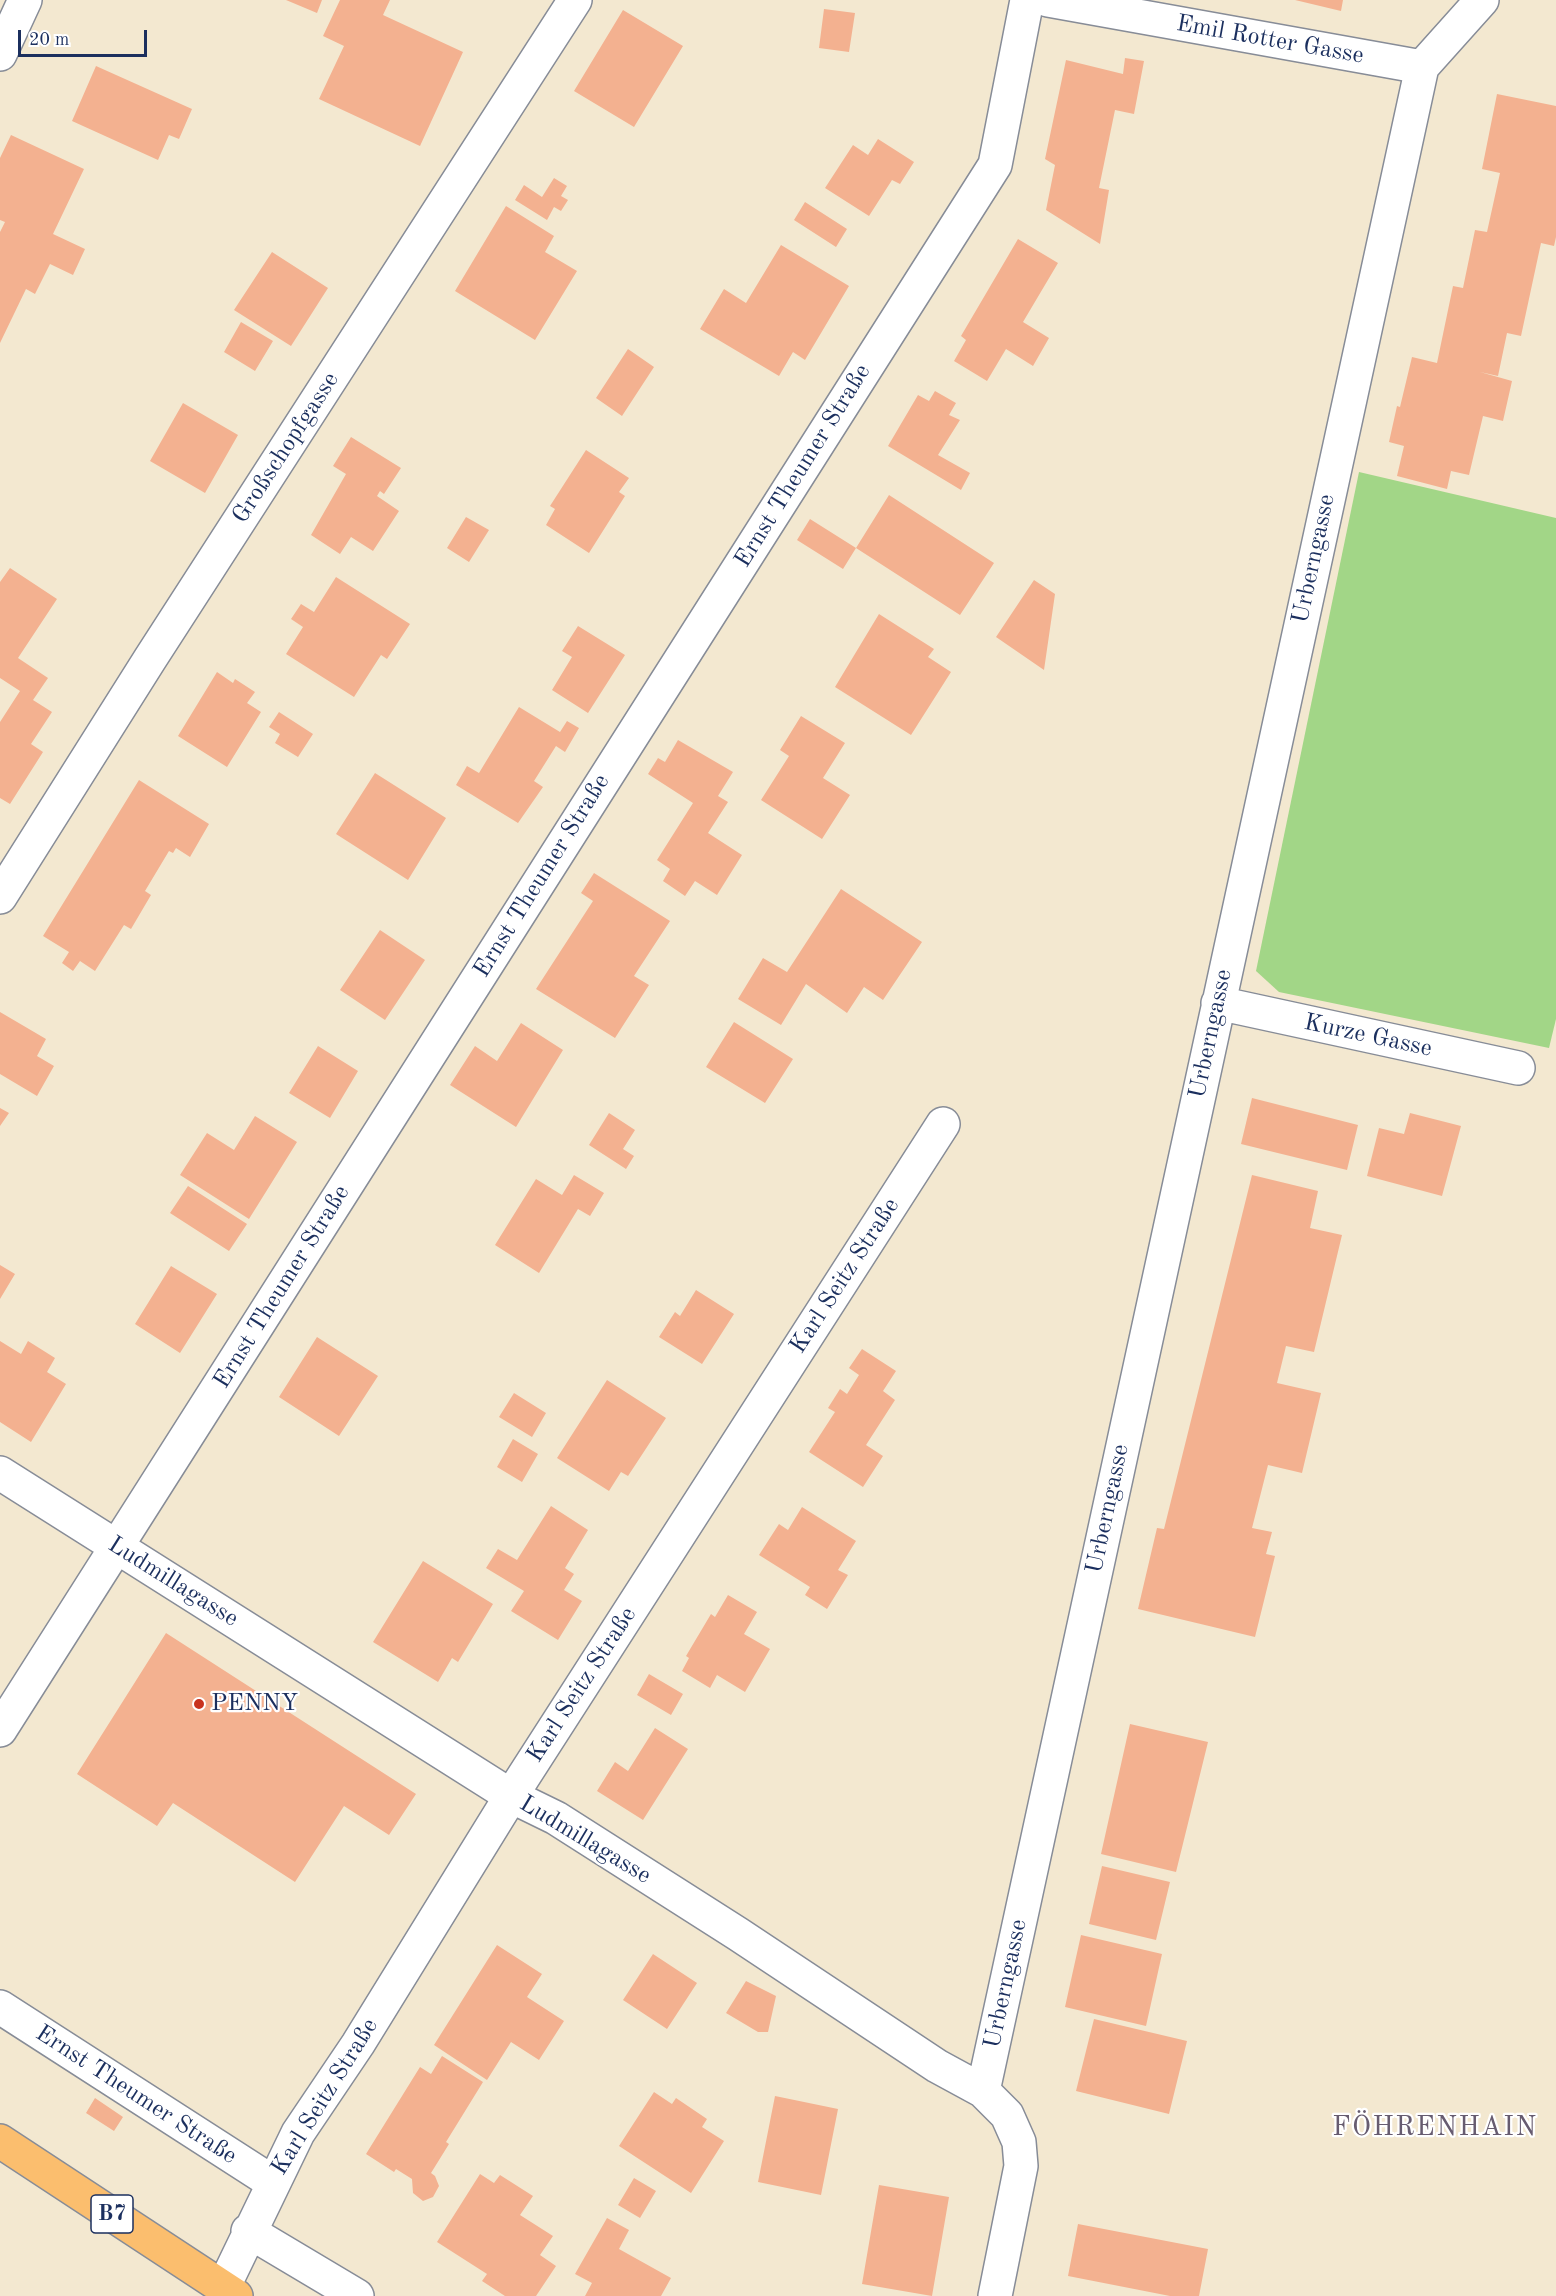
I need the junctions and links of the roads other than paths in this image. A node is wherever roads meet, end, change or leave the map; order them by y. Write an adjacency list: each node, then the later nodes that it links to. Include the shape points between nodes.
1 (25, 0): 6 (street)
2 (575, 0): 8 (street, Großschopfgasse)
3 (1027, 0): 13 (street, Ernst Theumer Straße, via 995,165)
4 (1048, 0): 7 (street, Emil Rotter Gasse)
5 (1482, 0): 7 (street, Urberngasse)
6 (0, 54)
7 (1422, 67): 9 (street, Urberngasse)
8 (0, 897)
9 (1218, 1003): 10 (street, Kurze Gasse); 17 (street, Urberngasse)
10 (1518, 1068)
11 (943, 1124): 15 (street, Karl Seitz Straße)
12 (0, 1473): 13 (street, Ludmillagasse)
13 (118, 1547): 14 (street, Ernst Theumer Straße); 15 (street, Ludmillagasse)
14 (0, 1730)
15 (511, 1796): 17 (street, Ludmillagasse, via 556,1818 937,2066); 19 (street, Karl Seitz Straße, via 358,2044 298,2133)
16 (0, 2007): 19 (street, Ernst Theumer Straße)
17 (983, 2091): 23 (street, Ludmillagasse, via 1007,2115 1019,2142 1021,2166)
18 (0, 2141): 21 (main road, B7)
19 (272, 2182): 20 (street, Karl Seitz Straße)
20 (248, 2231): 21 (street, Karl Seitz Straße); 22 (street)
21 (226, 2293)
22 (357, 2296)
23 (995, 2296)

